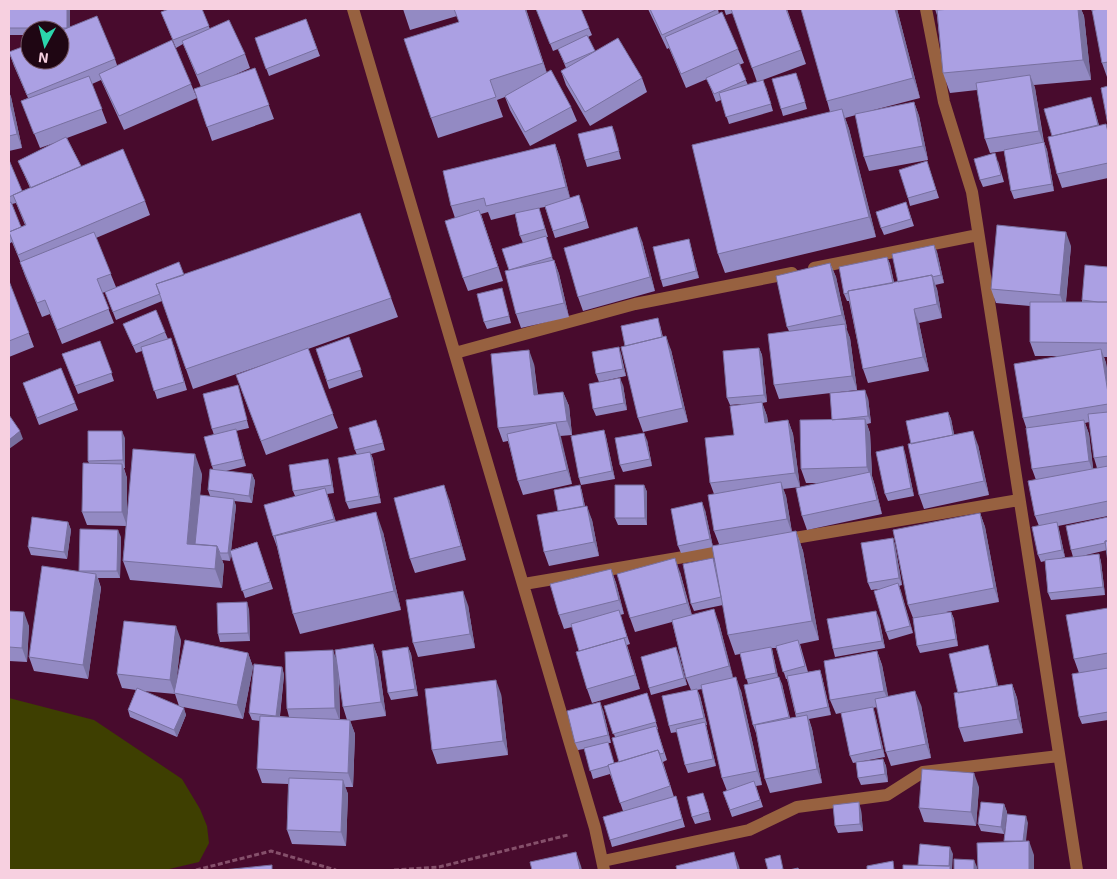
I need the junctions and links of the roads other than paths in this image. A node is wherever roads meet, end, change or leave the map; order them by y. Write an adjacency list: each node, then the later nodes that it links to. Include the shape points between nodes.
1 (353, 9): 4 (street)
2 (926, 9): 3 (street, via 944,102 972,192)
3 (978, 235): 4 (street, via 635,304); 5 (street)
4 (455, 353): 8 (street)
5 (1019, 500): 6 (street); 9 (street)
6 (766, 543)
7 (747, 546): 8 (street)
8 (524, 584): 10 (street, via 596,828)
9 (1059, 756): 10 (street, via 923,772 887,795 797,807 749,830); 11 (street)
10 (604, 866)
11 (1077, 870)

